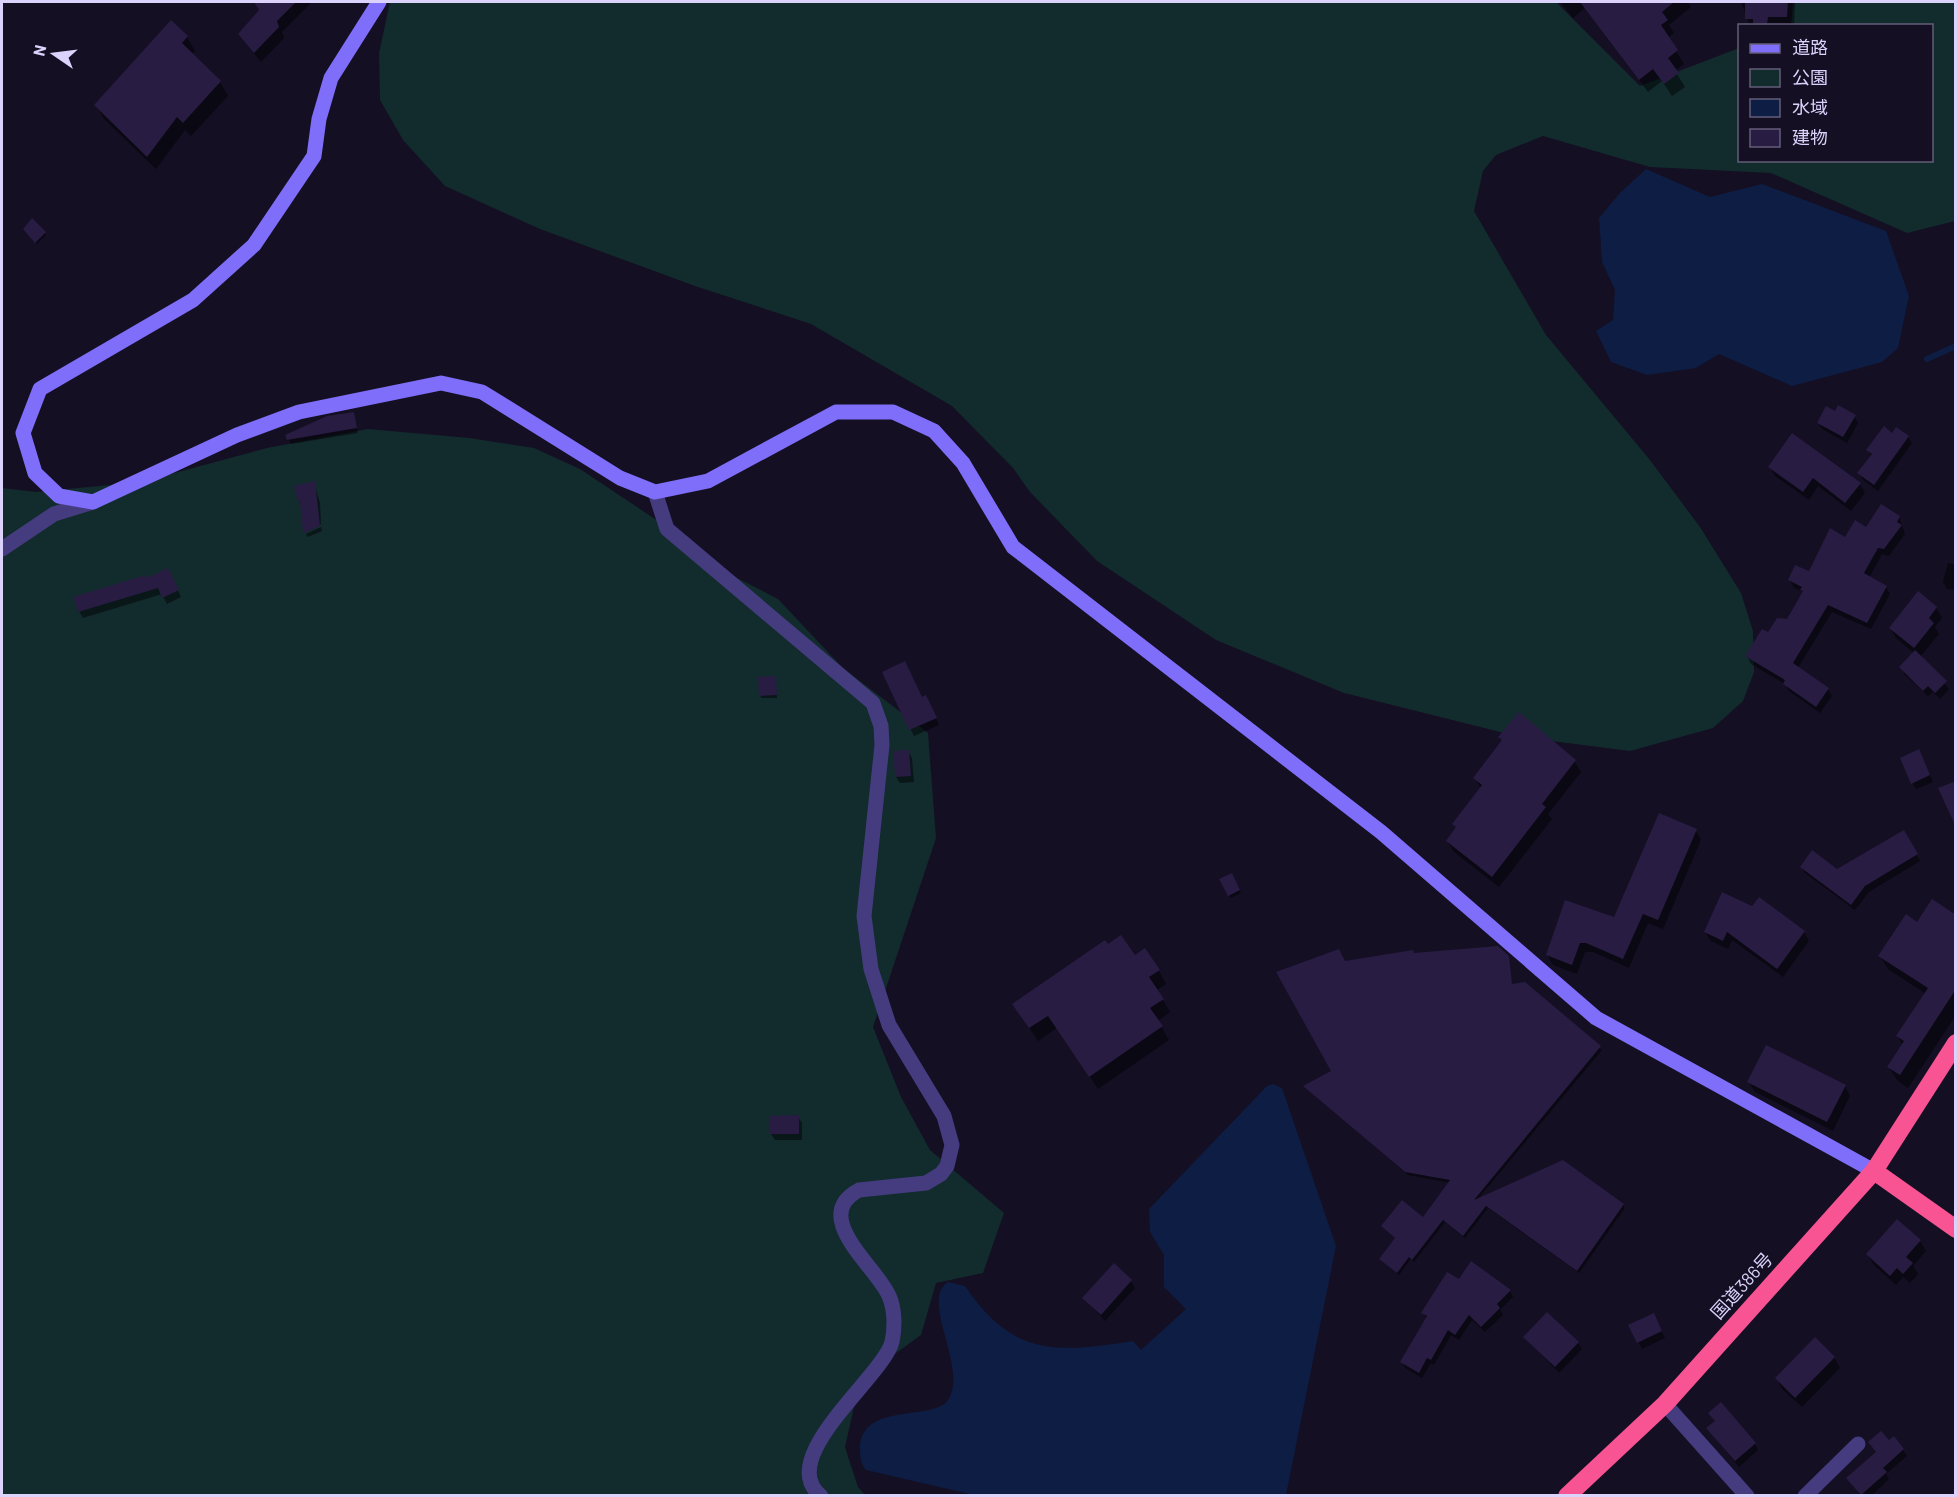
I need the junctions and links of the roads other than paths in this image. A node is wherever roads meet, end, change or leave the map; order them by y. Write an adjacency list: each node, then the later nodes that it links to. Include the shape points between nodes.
1 (379, 2): 3 (street, via 332,78 319,119 314,156 254,245 193,300 40,389 23,433 35,473 59,496)
2 (655, 492): 3 (street, via 621,478 482,392 441,383 299,412 237,435); 6 (street, via 708,481 836,412 893,412 934,432 963,463 1013,547 1381,832 1596,1018); 10 (street, via 667,529 873,703 881,726 882,745 864,916 872,969 890,1025 944,1116 951,1135 951,1155 941,1174 926,1183 859,1190 844,1205 842,1227 890,1296 894,1330 888,1353 814,1449 809,1471)
3 (93, 502): 4 (street, via 54,514)
4 (2, 549)
5 (1956, 1043): 6 (highway, 国道386号)
6 (1874, 1171): 7 (highway); 8 (highway, 国道386号)
7 (1956, 1229)
8 (1665, 1404): 11 (highway, 国道386号); 12 (street)
9 (1858, 1444): 13 (street)
10 (821, 1496)
11 (1567, 1496)
12 (1747, 1496)
13 (1806, 1496)

